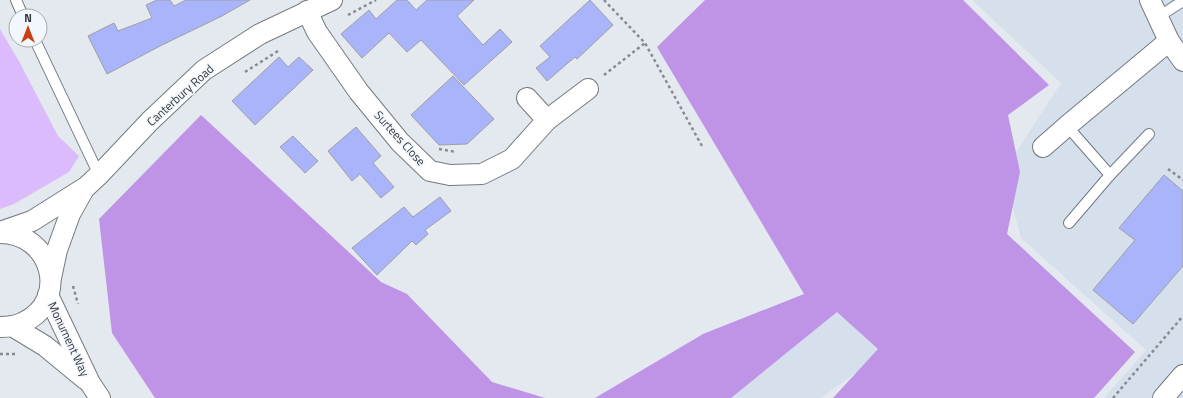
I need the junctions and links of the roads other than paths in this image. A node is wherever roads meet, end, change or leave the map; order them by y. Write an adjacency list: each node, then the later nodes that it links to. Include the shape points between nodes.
1 (332, 0): 4 (street, Canterbury Road)
2 (1183, 1): 3 (lane)
3 (1154, 8): 5 (street)
4 (307, 11): 10 (street, Surtees Close, via 317,32 359,92 400,142 430,171 450,175 482,174 512,159); 15 (street, Canterbury Road, via 260,34 204,70)
5 (1169, 40): 7 (street); 11 (street)
6 (38, 48): 15 (lane)
7 (1183, 61)
8 (588, 89): 10 (street, Surtees Close)
9 (527, 98): 10 (street)
10 (548, 120)
11 (1067, 126): 13 (street); 14 (lane)
12 (1149, 134): 14 (lane)
13 (1043, 148)
14 (1110, 175): 16 (lane)
15 (92, 181): 17 (street, Canterbury Road, via 32,221); 18 (street, Canterbury Road, via 70,214 57,250)
16 (1069, 223)
17 (0, 233): 18 (street, Monument Way, via 10,233 34,244 48,266)
18 (49, 286): 19 (street, Canterbury Road, via 43,306 34,316 24,323); 21 (street, Monument Way)
19 (6, 327): 21 (street, Monument Way, via 45,346)
20 (1183, 374): 22 (street)
21 (95, 391)
22 (1163, 398)

